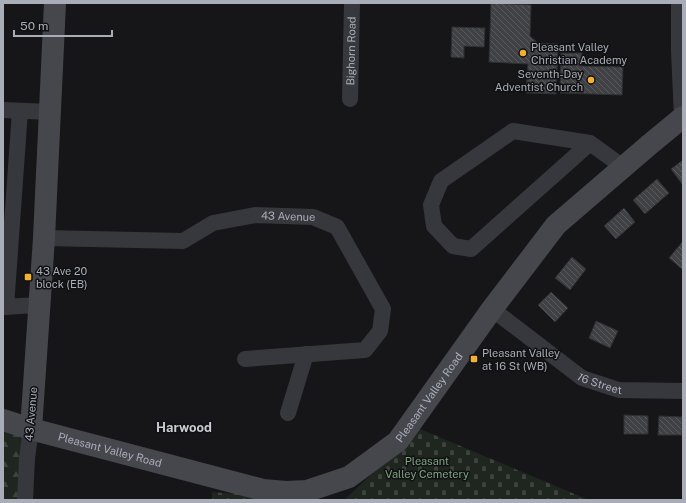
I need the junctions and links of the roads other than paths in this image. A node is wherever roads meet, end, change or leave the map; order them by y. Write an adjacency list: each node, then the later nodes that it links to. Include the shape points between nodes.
1 (55, 3): 7 (street, 43 Avenue)
2 (352, 3): 4 (street, Bighorn Road)
3 (679, 3): 8 (street)
4 (350, 99)
5 (3, 110): 6 (street)
6 (20, 111): 7 (street); 13 (street)
7 (50, 112): 11 (street, 43 Avenue)
8 (682, 117): 10 (street, Pleasant Valley Road)
9 (590, 143): 9 (street, via 513,131 441,180 431,205 434,226 453,246 471,249); 10 (street)
10 (623, 167): 14 (street, Pleasant Valley Road, via 556,225)
11 (44, 238): 12 (street, 43 Avenue); 15 (street, 43 Avenue, via 183,241 213,223 255,215 314,217 337,227 383,309 380,331 365,350)
12 (39, 305): 13 (street); 20 (street, 43 Avenue)
13 (5, 307)
14 (492, 309): 17 (street, 16 Street, via 582,378 618,390); 21 (street, Pleasant Valley Road, via 398,441 349,477)
15 (306, 354): 16 (street, 43 Avenue); 18 (street)
16 (245, 359)
17 (683, 391)
18 (288, 413)
19 (3, 420): 20 (street, Pleasant Valley Road)
20 (31, 429): 21 (street, Pleasant Valley Road); 22 (street, 43 Avenue)
21 (286, 496)
22 (25, 500)

